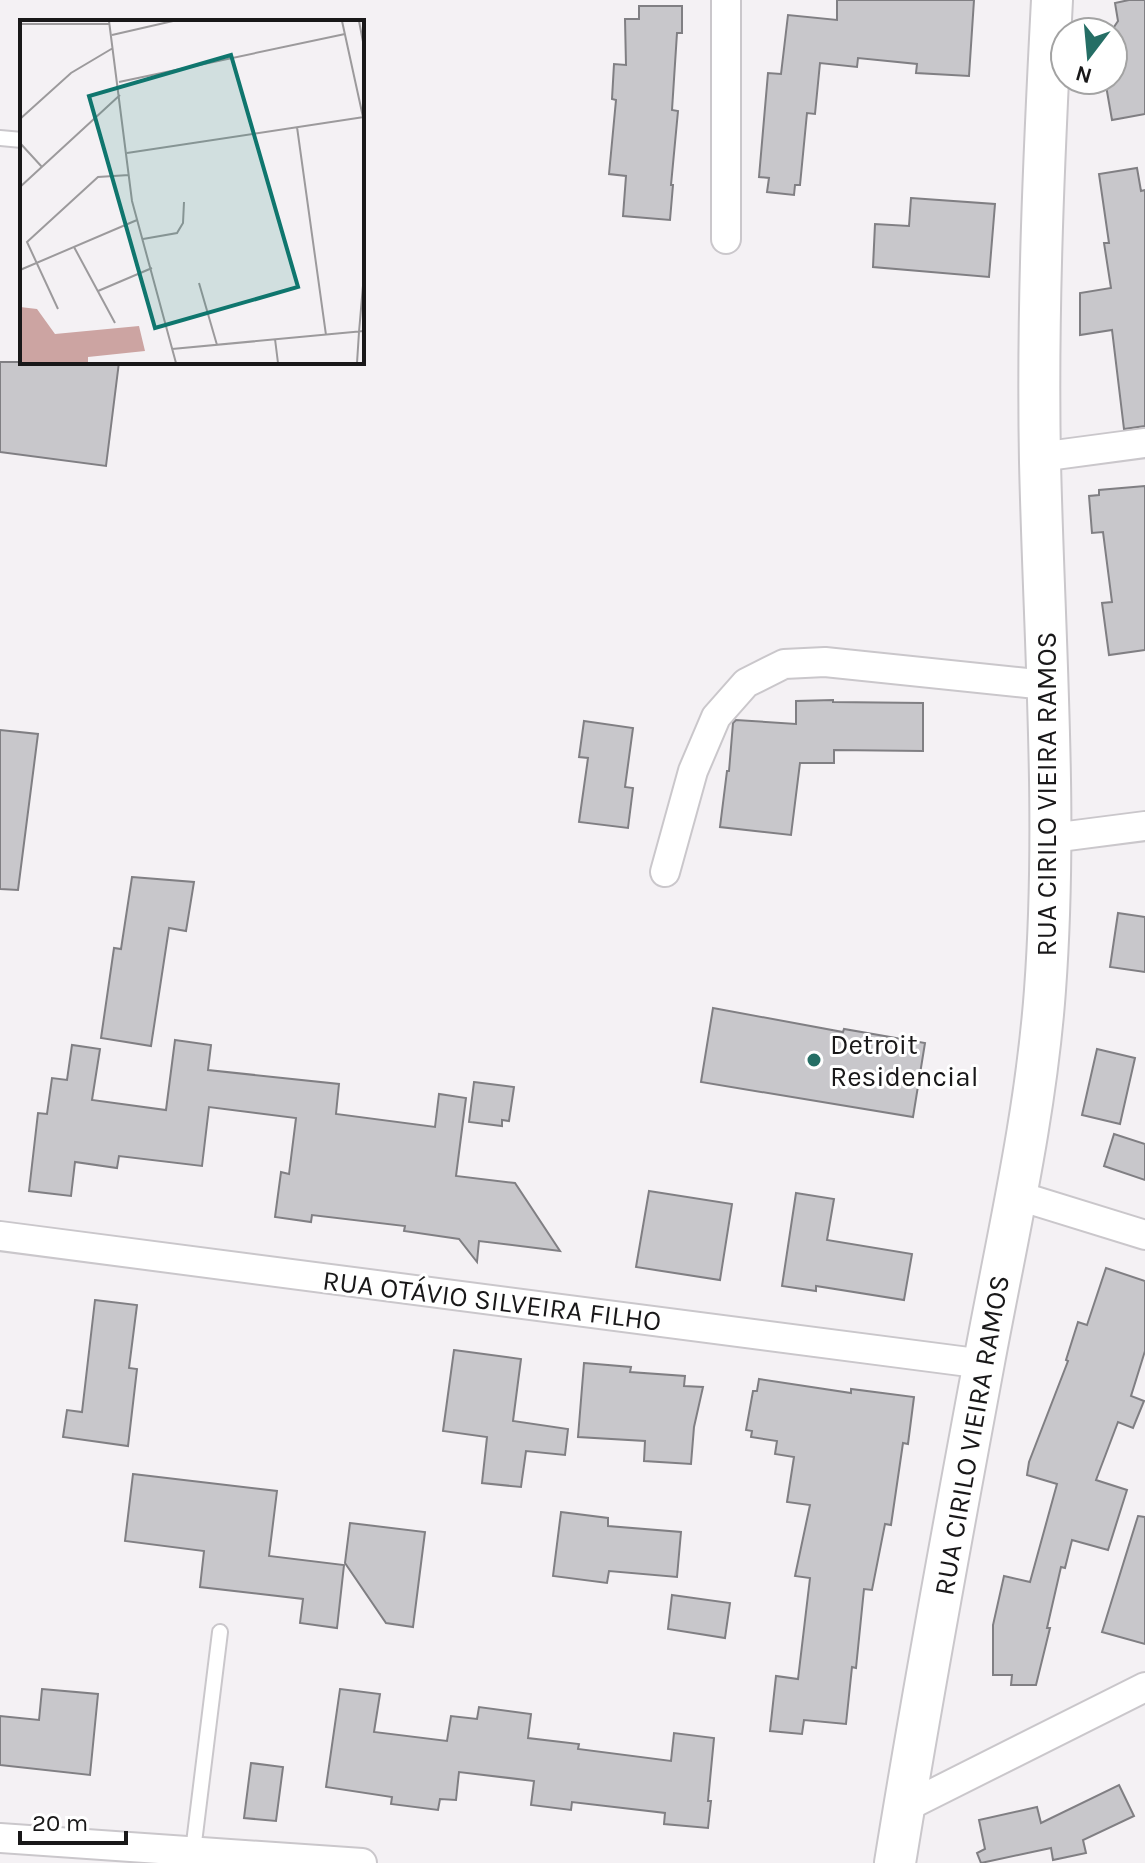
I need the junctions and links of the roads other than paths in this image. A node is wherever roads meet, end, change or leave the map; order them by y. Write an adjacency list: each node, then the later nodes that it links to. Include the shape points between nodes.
1 (726, 0): 5 (street)
2 (1052, 0): 7 (main road, RUA CIRILO VIEIRA RAMOS, via 1040,221)
3 (0, 138): 4 (lane)
4 (20, 140)
5 (726, 239)
6 (1145, 443): 7 (street)
7 (1040, 457): 8 (main road, RUA CIRILO VIEIRA RAMOS)
8 (1046, 685): 10 (main road, RUA CIRILO VIEIRA RAMOS); 11 (street, via 825,662 784,664 746,683 716,717 693,771)
9 (1145, 826): 10 (street)
10 (1052, 838): 12 (main road, RUA CIRILO VIEIRA RAMOS, via 1045,996)
11 (665, 872)
12 (1016, 1195): 13 (street); 15 (main road, RUA CIRILO VIEIRA RAMOS)
13 (1145, 1235)
14 (0, 1236): 15 (street, RUA OTÁVIO SILVEIRA FILHO)
15 (984, 1364): 18 (main road, RUA CIRILO VIEIRA RAMOS)
16 (220, 1632): 20 (lane)
17 (1145, 1687): 18 (street)
18 (904, 1808): 22 (main road, RUA CIRILO VIEIRA RAMOS)
19 (0, 1838): 20 (street)
20 (193, 1851): 21 (street)
21 (362, 1863)
22 (895, 1863)

